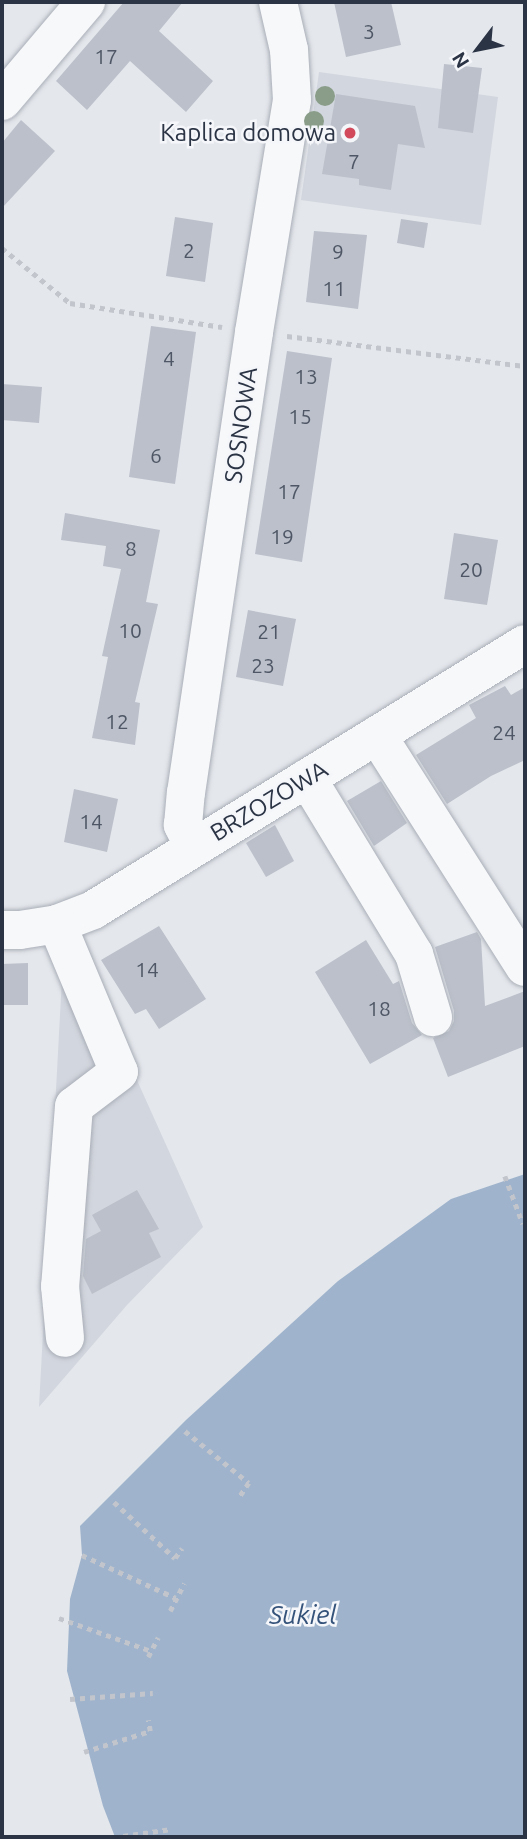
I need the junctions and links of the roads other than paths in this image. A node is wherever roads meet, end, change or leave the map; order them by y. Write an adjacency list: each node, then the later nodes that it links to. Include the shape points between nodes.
1 (86, 2): 3 (street)
2 (278, 2): 7 (street, SOSNOWA, via 289,50 292,100 186,793 183,825)
3 (2, 102)
4 (525, 644): 5 (street, BRZOZOWA)
5 (377, 734): 6 (street, BRZOZOWA); 10 (street)
6 (307, 778): 7 (street, BRZOZOWA); 11 (street, via 414,954)
7 (194, 847): 8 (street, BRZOZOWA, via 93,910)
8 (57, 924): 9 (street, BRZOZOWA); 12 (street, via 119,1072 74,1106 60,1286)
9 (2, 930)
10 (525, 967)
11 (433, 1017)
12 (65, 1338)

